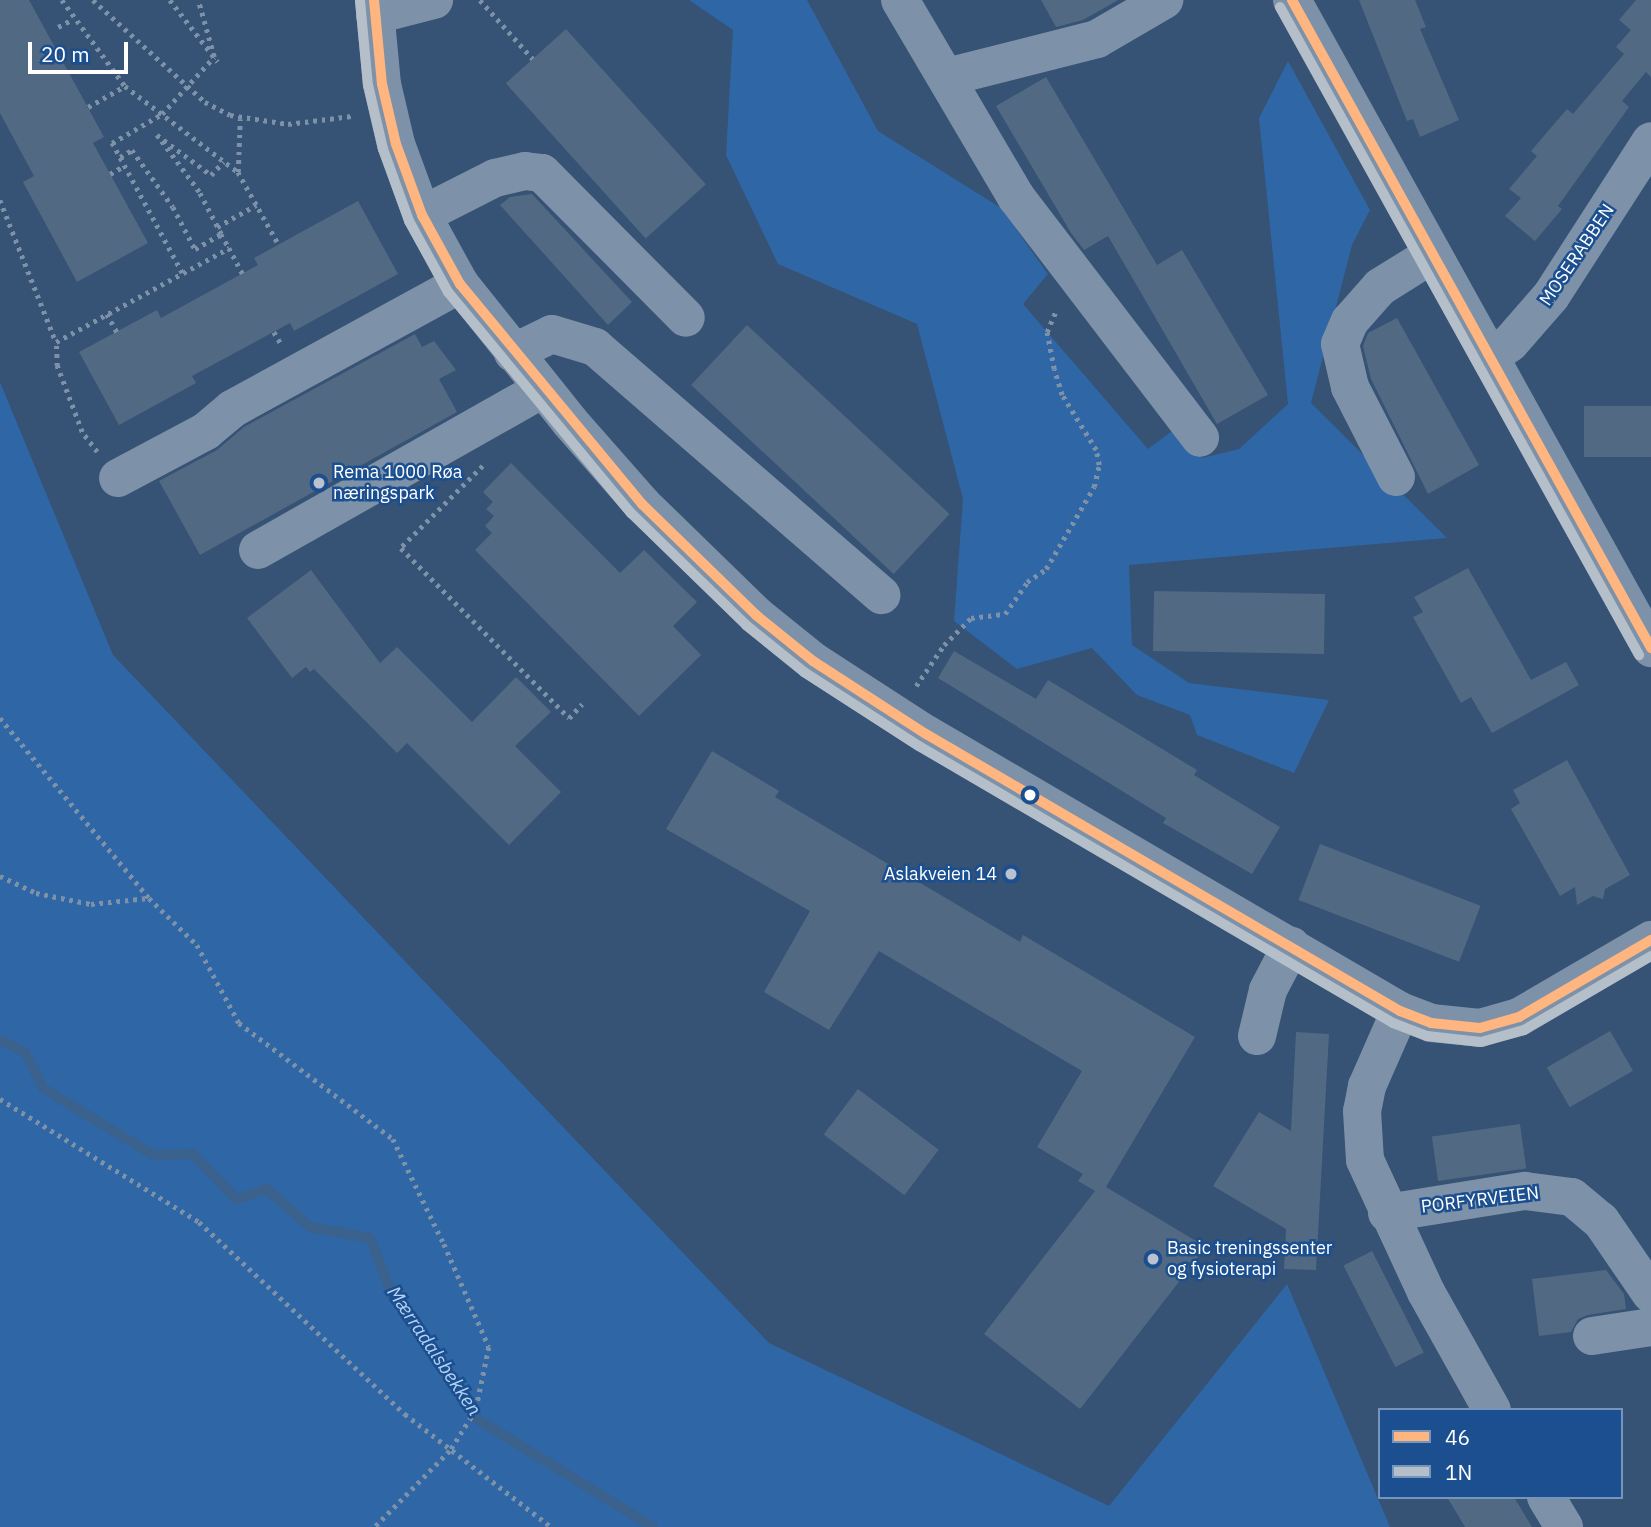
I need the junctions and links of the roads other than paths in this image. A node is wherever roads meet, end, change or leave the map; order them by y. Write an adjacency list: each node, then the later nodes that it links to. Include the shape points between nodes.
1 (434, 0): 5 (street)
2 (900, 0): 6 (street)
3 (1164, 0): 6 (street, via 1097,39)
4 (1292, 0): 9 (street)
5 (375, 7): 8 (street, via 382,84 396,144)
6 (947, 77): 15 (street, via 1016,198)
7 (1651, 141): 13 (street, MOSERABBEN, via 1551,296 1519,335)
8 (422, 215): 10 (street); 11 (street, via 495,178 525,171 542,173)
9 (1433, 254): 13 (street); 16 (street, via 1366,301 1340,344 1346,378)
10 (460, 284): 12 (street); 17 (street, via 232,409 206,430)
11 (686, 318)
12 (513, 353): 14 (street); 19 (street, via 552,334 595,347)
13 (1490, 357): 20 (street)
14 (542, 389): 18 (street); 21 (street, via 642,504 748,607 813,661 899,718)
15 (1200, 438)
16 (1396, 477)
17 (118, 478)
18 (258, 550)
19 (881, 595)
20 (1651, 648)
21 (1291, 946): 23 (street); 24 (street, via 1268,990)
22 (1646, 953): 23 (street, via 1499,1025 1445,1026)
23 (1400, 1011): 25 (street, via 1380,1051 1362,1111 1365,1160)
24 (1257, 1036)
25 (1387, 1213): 26 (street, PORFYRVEIEN, via 1525,1191 1572,1197 1601,1221); 29 (street)
26 (1651, 1294)
27 (1651, 1327): 28 (street)
28 (1592, 1336)
29 (1491, 1408)
30 (1547, 1499): 31 (street)
31 (1564, 1527)

